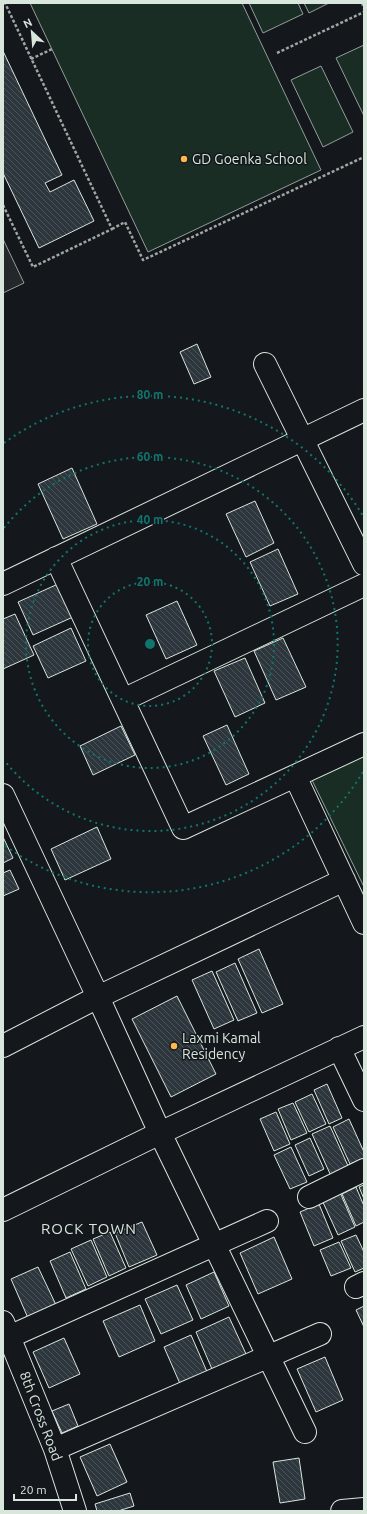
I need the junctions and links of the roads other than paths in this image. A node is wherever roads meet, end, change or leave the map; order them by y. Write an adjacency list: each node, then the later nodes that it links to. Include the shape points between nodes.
1 (265, 364): 3 (street)
2 (364, 410): 3 (street)
3 (303, 440): 4 (street); 5 (street)
4 (56, 558): 6 (street); 8 (street)
5 (364, 564)
6 (3, 584)
7 (364, 585): 8 (street)
8 (123, 700): 10 (street, via 183,828)
9 (364, 744): 10 (street)
10 (295, 776): 12 (street)
11 (3, 794): 14 (street)
12 (344, 880): 13 (street); 14 (street)
13 (364, 923)
14 (98, 997): 16 (street); 19 (street)
15 (364, 1037): 17 (street)
16 (3, 1046)
17 (339, 1048): 18 (street); 19 (street)
18 (364, 1100)
19 (160, 1133): 22 (street); 24 (street)
20 (364, 1170): 21 (street)
21 (309, 1197)
22 (3, 1210)
23 (267, 1220): 24 (street)
24 (214, 1243): 25 (street); 27 (street)
25 (6, 1329): 29 (street, 8th Cross Road)
26 (320, 1334): 27 (street)
27 (268, 1356): 28 (street); 29 (street)
28 (305, 1432)
29 (55, 1448): 31 (street, 8th Cross Road)
30 (364, 1509): 32 (street)
31 (75, 1511)
32 (342, 1511)

